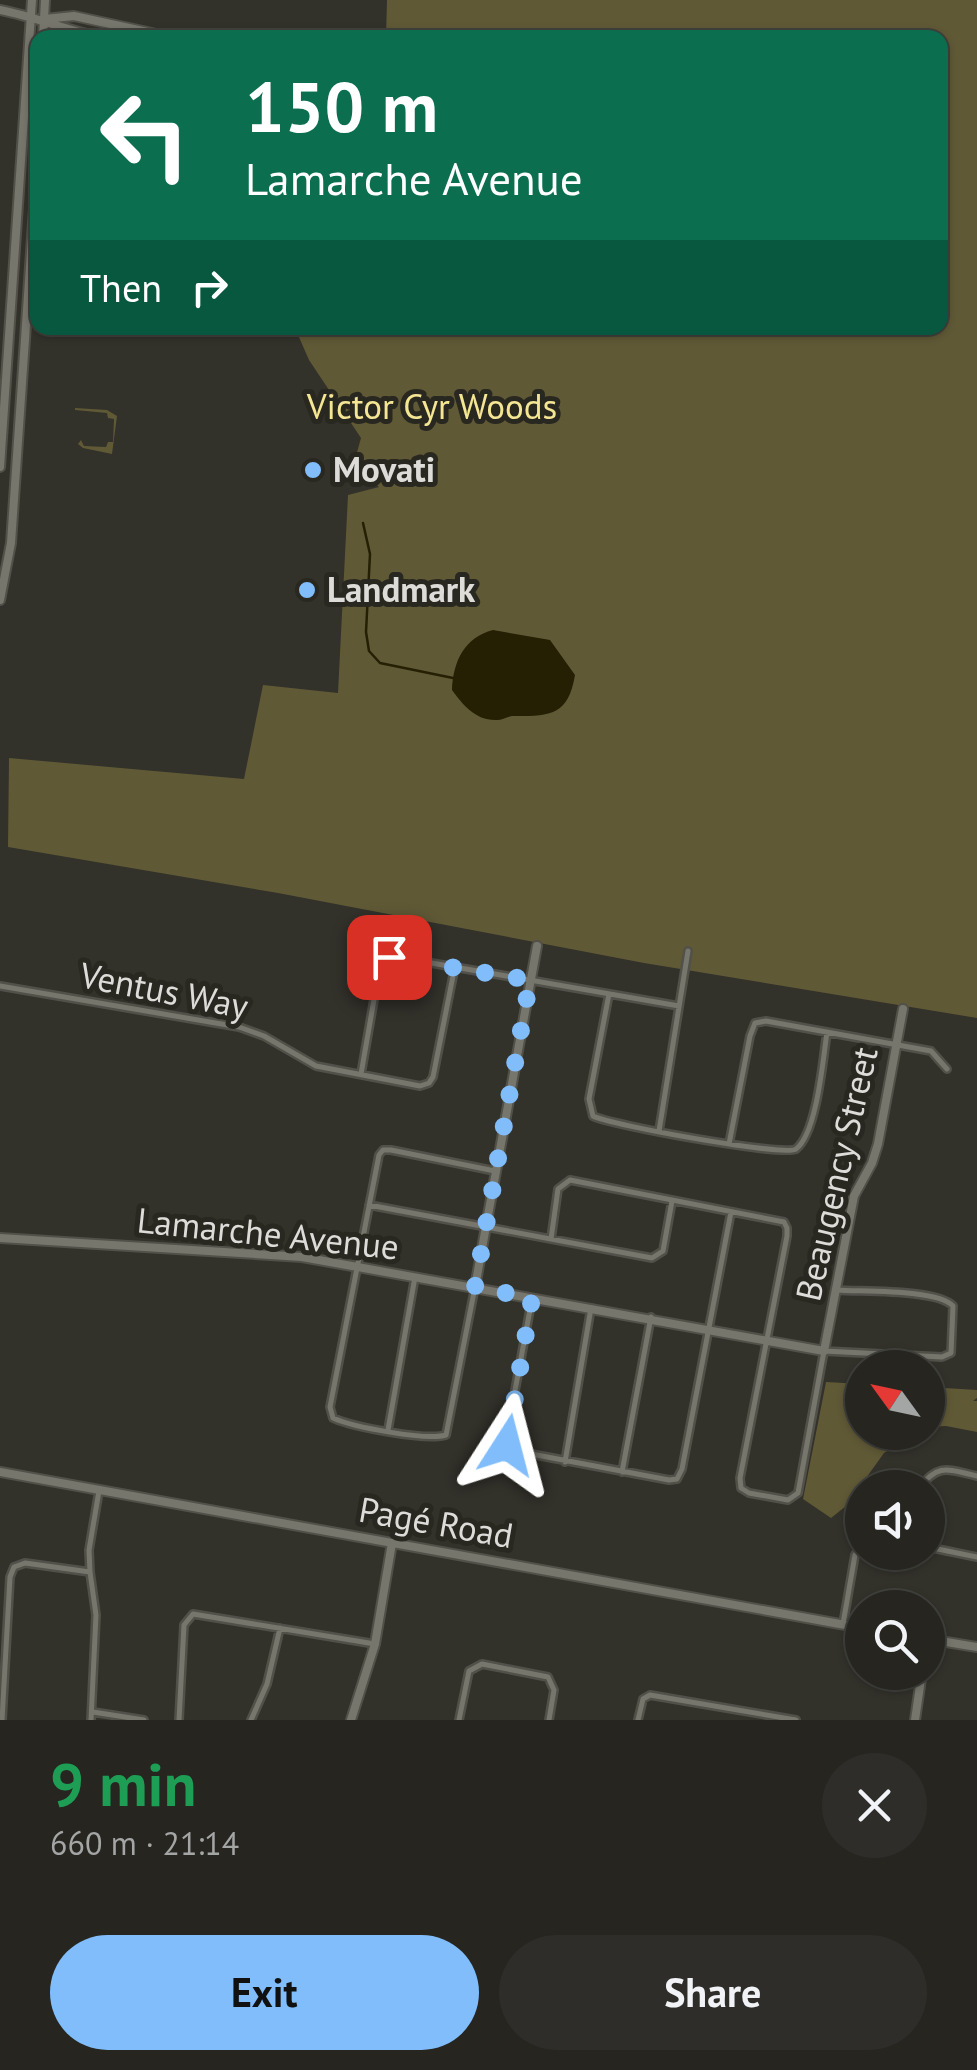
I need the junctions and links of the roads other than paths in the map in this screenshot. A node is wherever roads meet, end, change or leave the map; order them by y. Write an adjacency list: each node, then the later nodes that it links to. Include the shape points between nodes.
1 (32, 0): 4 (street)
2 (45, 0): 5 (street)
3 (0, 10): 4 (street)
4 (31, 16): 5 (street); 10 (street)
5 (44, 19): 6 (street); 7 (street); 8 (street, via 74,16)
6 (43, 30)
7 (66, 30)
8 (138, 30)
9 (30, 253): 11 (street)
10 (3, 393): 11 (street); 12 (street)
11 (19, 394): 13 (street, via 10,543)
12 (0, 466)
13 (0, 595)
14 (537, 946): 17 (street)
15 (688, 951): 20 (street)
16 (455, 966): 17 (street); 25 (street, Ventus Way, via 431,1081 414,1085); 25 (street, via 401,956 383,962)
17 (530, 980): 19 (street); 28 (street)
18 (0, 986): 25 (street, Ventus Way, via 240,1027 308,1063)
19 (608, 994): 20 (street); 26 (street, via 591,1113)
20 (680, 1006): 26 (street)
21 (903, 1009): 23 (street, Beaugency Street)
22 (827, 1032): 23 (street); 27 (street, via 810,1124 799,1146 786,1153); 27 (street, via 756,1023)
23 (896, 1045): 24 (street, via 932,1051); 38 (street, Beaugency Street, via 875,1155 854,1196)
24 (947, 1069)
25 (360, 1075)
26 (659, 1131): 27 (street)
27 (730, 1144)
28 (495, 1171): 30 (street, via 384,1150); 32 (street)
29 (672, 1200): 31 (street); 34 (street, via 664,1251 652,1258); 34 (street, via 570,1180 558,1189)
30 (369, 1205): 32 (street); 35 (street)
31 (731, 1212): 42 (street); 43 (street, via 788,1228)
32 (486, 1227): 34 (street); 37 (street)
33 (0, 1238): 35 (street, Lamarche Avenue)
34 (551, 1239)
35 (358, 1266): 36 (street, Lamarche Avenue); 45 (street, via 331,1414 340,1422)
36 (416, 1277): 37 (street, Lamarche Avenue); 45 (street)
37 (475, 1287): 39 (street, Lamarche Avenue); 45 (street, via 446,1435)
38 (837, 1290): 44 (street, Beaugency Street); 44 (street, via 943,1298 954,1306 953,1344 942,1357)
39 (532, 1298): 40 (street, Lamarche Avenue); 46 (street, via 507,1445 516,1453)
40 (591, 1308): 41 (street, Lamarche Avenue); 46 (street)
41 (651, 1318): 42 (street, Lamarche Avenue); 49 (street)
42 (709, 1328): 43 (street, Lamarche Avenue); 49 (street, via 680,1474 668,1480)
43 (767, 1339): 44 (street, Lamarche Avenue); 44 (street, via 740,1478 749,1493 788,1500 798,1494)
44 (824, 1351)
45 (388, 1430)
46 (565, 1462): 49 (street)
47 (945, 1471): 50 (street)
48 (0, 1472): 51 (street, Pagé Road)
49 (622, 1472)
50 (977, 1476)
51 (100, 1490): 52 (street, Pagé Road); 56 (street)
52 (392, 1543): 57 (street, Pagé Road); 60 (street)
53 (945, 1550): 54 (street)
54 (977, 1556)
55 (852, 1570): 57 (street)
56 (90, 1572): 64 (street, via 96,1614); 66 (street, via 25,1563 11,1572)
57 (843, 1624)
58 (280, 1628): 60 (street); 68 (street, via 188,1616); 69 (street)
59 (945, 1642): 61 (street)
60 (375, 1644): 70 (street)
61 (977, 1647)
62 (919, 1690): 75 (street)
63 (729, 1708): 65 (street); 73 (street, via 650,1695); 74 (street)
64 (91, 1716): 67 (street)
65 (728, 1718)
66 (2, 1720)
67 (144, 1720)
68 (179, 1720)
69 (251, 1720)
70 (351, 1720)
71 (459, 1720): 72 (street, via 469,1670 482,1664 548,1677 554,1690)
72 (548, 1720)
73 (638, 1720)
74 (796, 1720)
75 (915, 1720)

